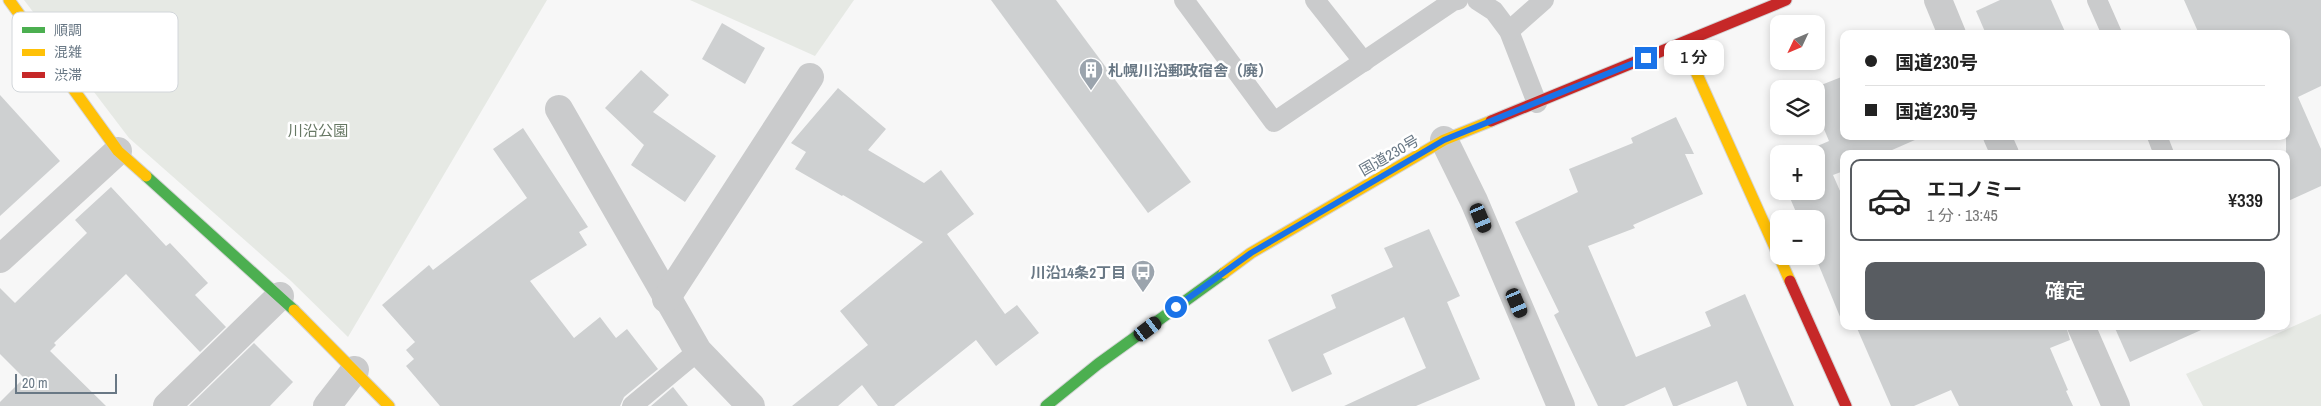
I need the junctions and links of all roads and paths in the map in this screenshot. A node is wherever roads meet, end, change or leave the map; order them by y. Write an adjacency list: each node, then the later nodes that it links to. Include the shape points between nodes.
1 (9, 0): 10 (main road)
2 (1184, 0): 15 (lane, via 1274,122)
3 (1315, 0): 15 (lane)
4 (1454, 0): 15 (lane)
5 (1544, 0): 13 (lane)
6 (1786, 0): 14 (main road, 国道230号)
7 (1938, 0): 11 (street)
8 (2097, 0): 12 (lane)
9 (1488, 4): 13 (lane)
10 (18, 12)
11 (1950, 30)
12 (2110, 30)
13 (1509, 31): 18 (lane)
14 (1683, 43): 18 (main road, 国道230号); 35 (main road)
15 (1364, 62)
16 (810, 77): 24 (street)
17 (75, 92): 21 (main road)
18 (1537, 103): 20 (main road, 国道230号)
19 (559, 109): 24 (street)
20 (1444, 140): 33 (main road, 国道230号, via 1251,253 1098,364); 34 (street, via 1474,201)
21 (118, 151): 22 (street); 23 (main road)
22 (0, 258)
23 (280, 296): 27 (main road); 28 (street)
24 (666, 299): 26 (street)
25 (2083, 330): 36 (street)
26 (698, 351): 31 (lane); 32 (street)
27 (355, 370): 29 (street); 30 (main road)
28 (167, 406)
29 (327, 406)
30 (388, 406)
31 (632, 406)
32 (751, 406)
33 (1046, 406)
34 (1561, 406)
35 (1846, 406)
36 (2116, 406)

